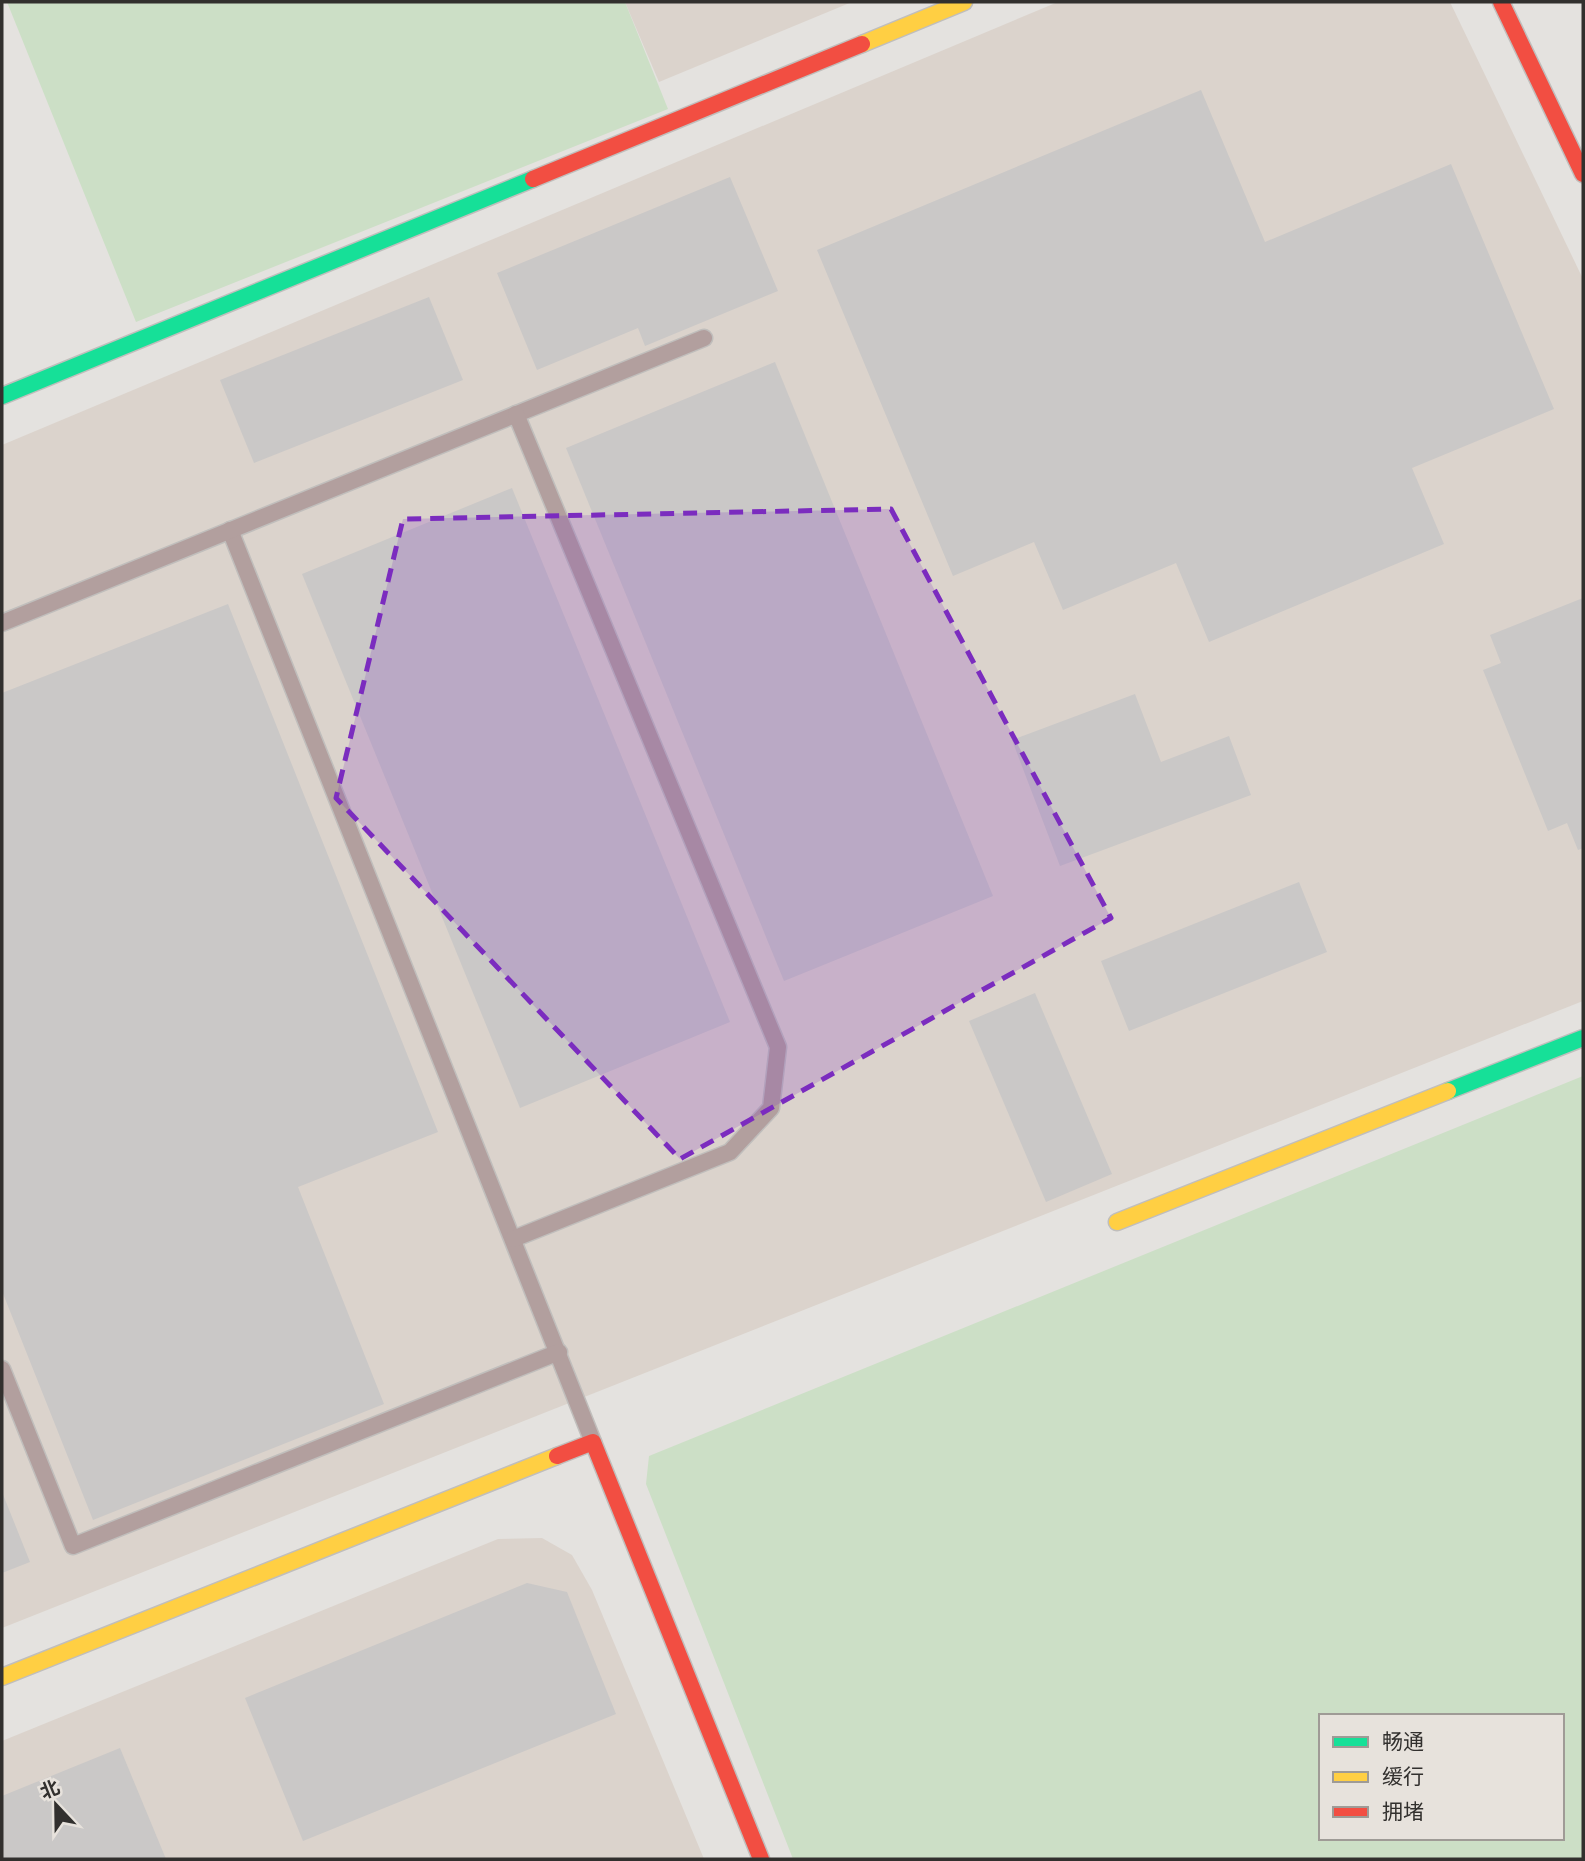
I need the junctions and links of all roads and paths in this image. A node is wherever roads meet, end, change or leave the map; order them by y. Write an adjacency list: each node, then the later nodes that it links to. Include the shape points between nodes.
1 (964, 2): 5 (street)
2 (1501, 2): 3 (street)
3 (1583, 174)
4 (704, 338): 6 (lane)
5 (2, 396)
6 (516, 414): 7 (lane); 11 (lane, via 778,1047 771,1108 730,1152)
7 (230, 530): 8 (lane); 11 (lane)
8 (2, 623)
9 (1583, 1038): 10 (street)
10 (1117, 1222)
11 (513, 1239): 12 (lane)
12 (559, 1352): 13 (lane, via 73,1546); 14 (lane)
13 (2, 1369)
14 (593, 1442): 15 (street); 16 (street)
15 (2, 1677)
16 (761, 1859)

